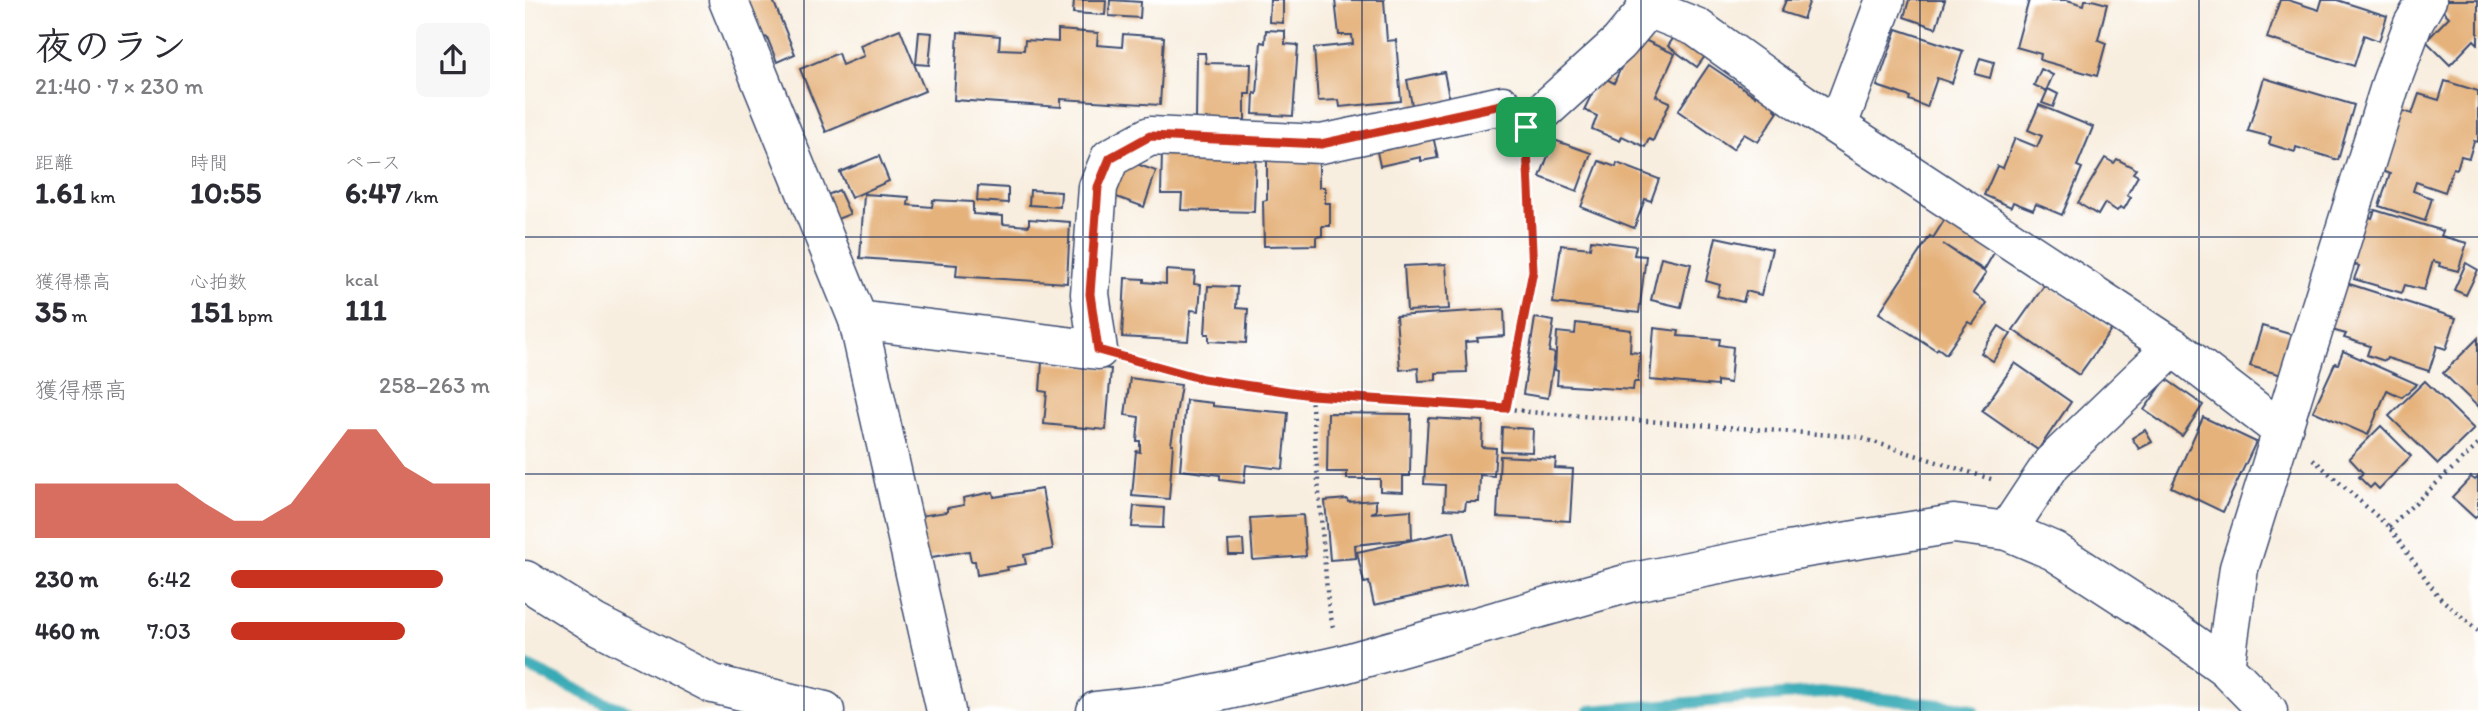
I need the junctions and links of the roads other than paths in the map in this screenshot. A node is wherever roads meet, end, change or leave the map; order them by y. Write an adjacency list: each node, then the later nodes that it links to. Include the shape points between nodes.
1 (728, 0): 6 (street)
2 (1885, 0): 5 (street)
3 (2427, 0): 8 (street, via 2391,83)
4 (1647, 4): 5 (street, via 1696,27); 6 (street, via 1619,43 1526,127 1501,105 1321,144 1150,136 1110,158 1098,187 1090,294 1098,350)
5 (1838, 125): 7 (street)
6 (858, 320): 13 (street)
7 (2173, 347): 8 (street); 9 (street, via 2052,464)
8 (2281, 430): 11 (street, via 2239,568)
9 (2007, 531): 11 (street, via 2054,551); 14 (street, via 1954,524 1655,577 1340,665 1170,703)
10 (525, 580): 12 (street, via 594,623 713,684)
11 (2225, 667): 15 (street)
12 (825, 711)
13 (946, 711)
14 (1096, 711)
15 (2268, 711)

